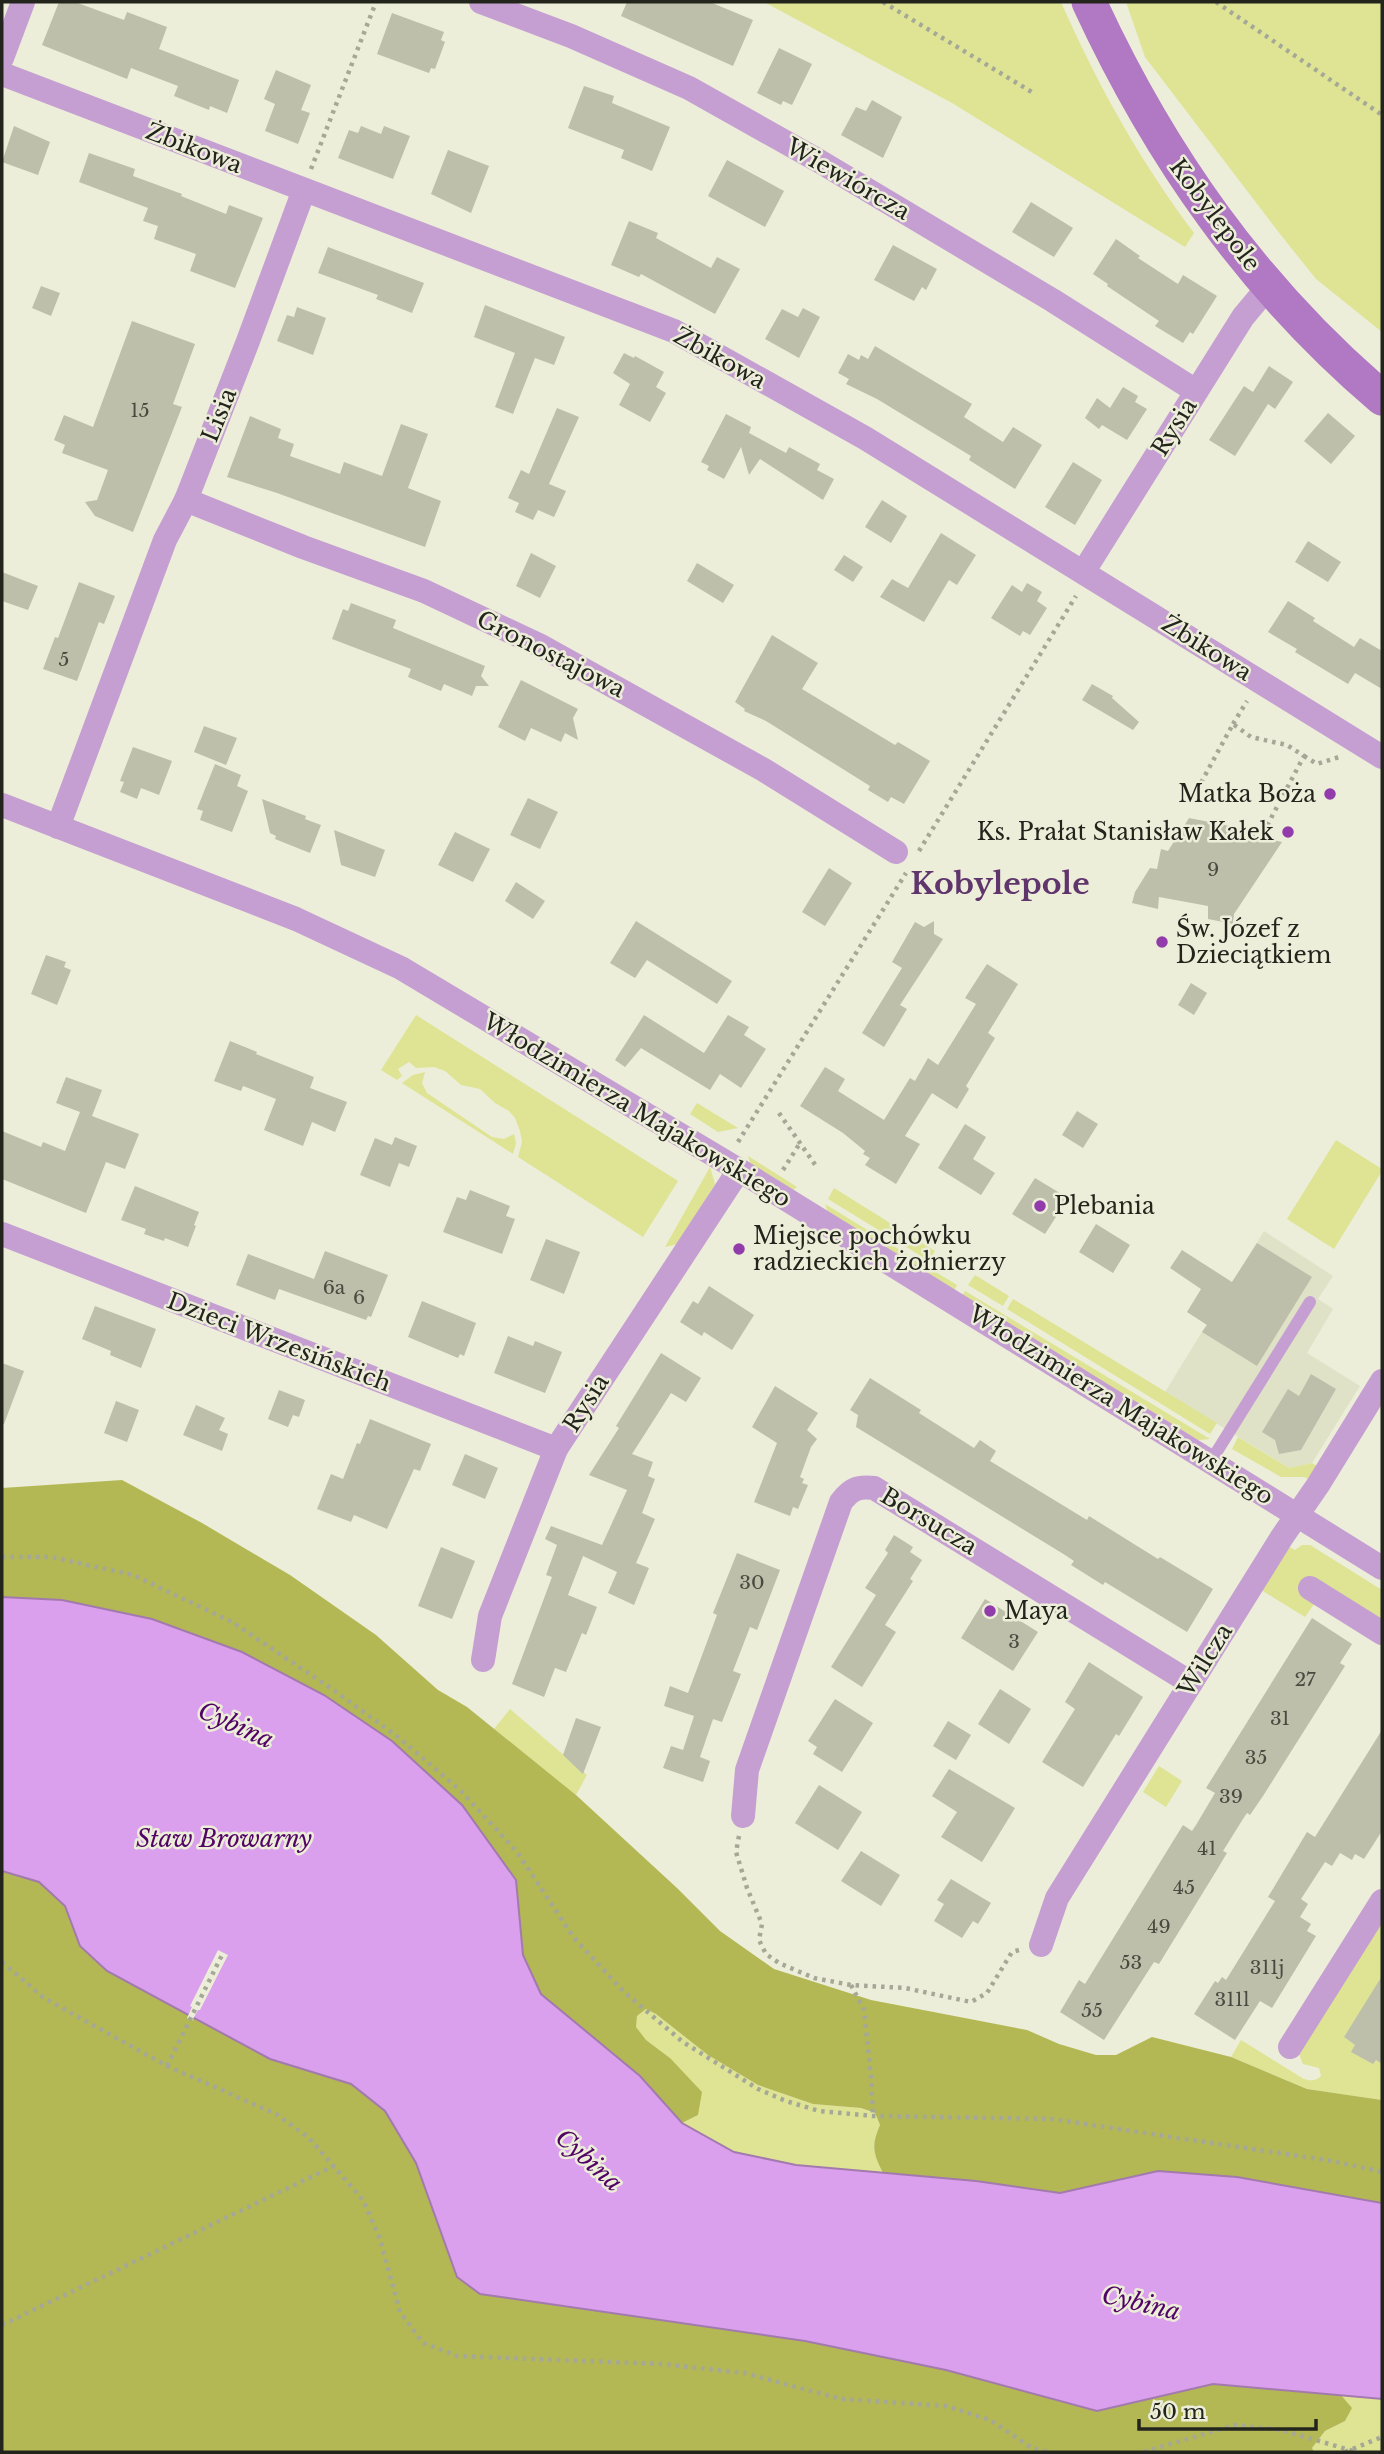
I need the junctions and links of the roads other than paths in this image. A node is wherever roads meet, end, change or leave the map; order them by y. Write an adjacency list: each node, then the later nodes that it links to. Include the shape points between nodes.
1 (23, 2): 4 (street)
2 (481, 2): 8 (street, Wiewiórcza, via 689,88 1052,300)
3 (1088, 2): 7 (street, Kobylepole, via 1170,156 1221,229)
4 (2, 58)
5 (2, 74): 6 (street, Żbikowa)
6 (304, 190): 10 (street, Lisia); 11 (street, Żbikowa, via 674,331 865,438)
7 (1269, 286): 8 (street, Rysia, via 1243,317); 9 (street, Kobylepole)
8 (1196, 391): 11 (street, Rysia)
9 (1382, 398)
10 (186, 500): 14 (street, Lisia, via 165,540); 15 (street, Gronostajowa, via 424,591 539,645 764,770)
11 (1084, 571): 12 (street, Żbikowa)
12 (1382, 757)
13 (2, 805): 14 (street, Włodzimierza Majakowskiego)
14 (58, 827): 16 (street, Włodzimierza Majakowskiego, via 296,919 401,968)
15 (896, 852)
16 (739, 1170): 20 (street, Rysia); 21 (street, Włodzimierza Majakowskiego)
17 (2, 1234): 20 (street, Dzieci Wrzesińskich)
18 (1310, 1303): 21 (lane)
19 (1382, 1381): 22 (street, Wilcza)
20 (556, 1449): 26 (street, Rysia, via 490,1616)
21 (1211, 1461): 22 (street, Włodzimierza Majakowskiego)
22 (1297, 1515): 23 (street, Włodzimierza Majakowskiego); 27 (street, Wilcza)
23 (1382, 1568)
24 (1310, 1588): 25 (street)
25 (1382, 1633)
26 (483, 1660)
27 (1191, 1683): 28 (street, Borsucza, via 874,1488 862,1486 841,1502 747,1770); 30 (street, Wilcza, via 1057,1898)
28 (743, 1816)
29 (1382, 1901): 31 (street)
30 (1041, 1945)
31 (1290, 2047)

